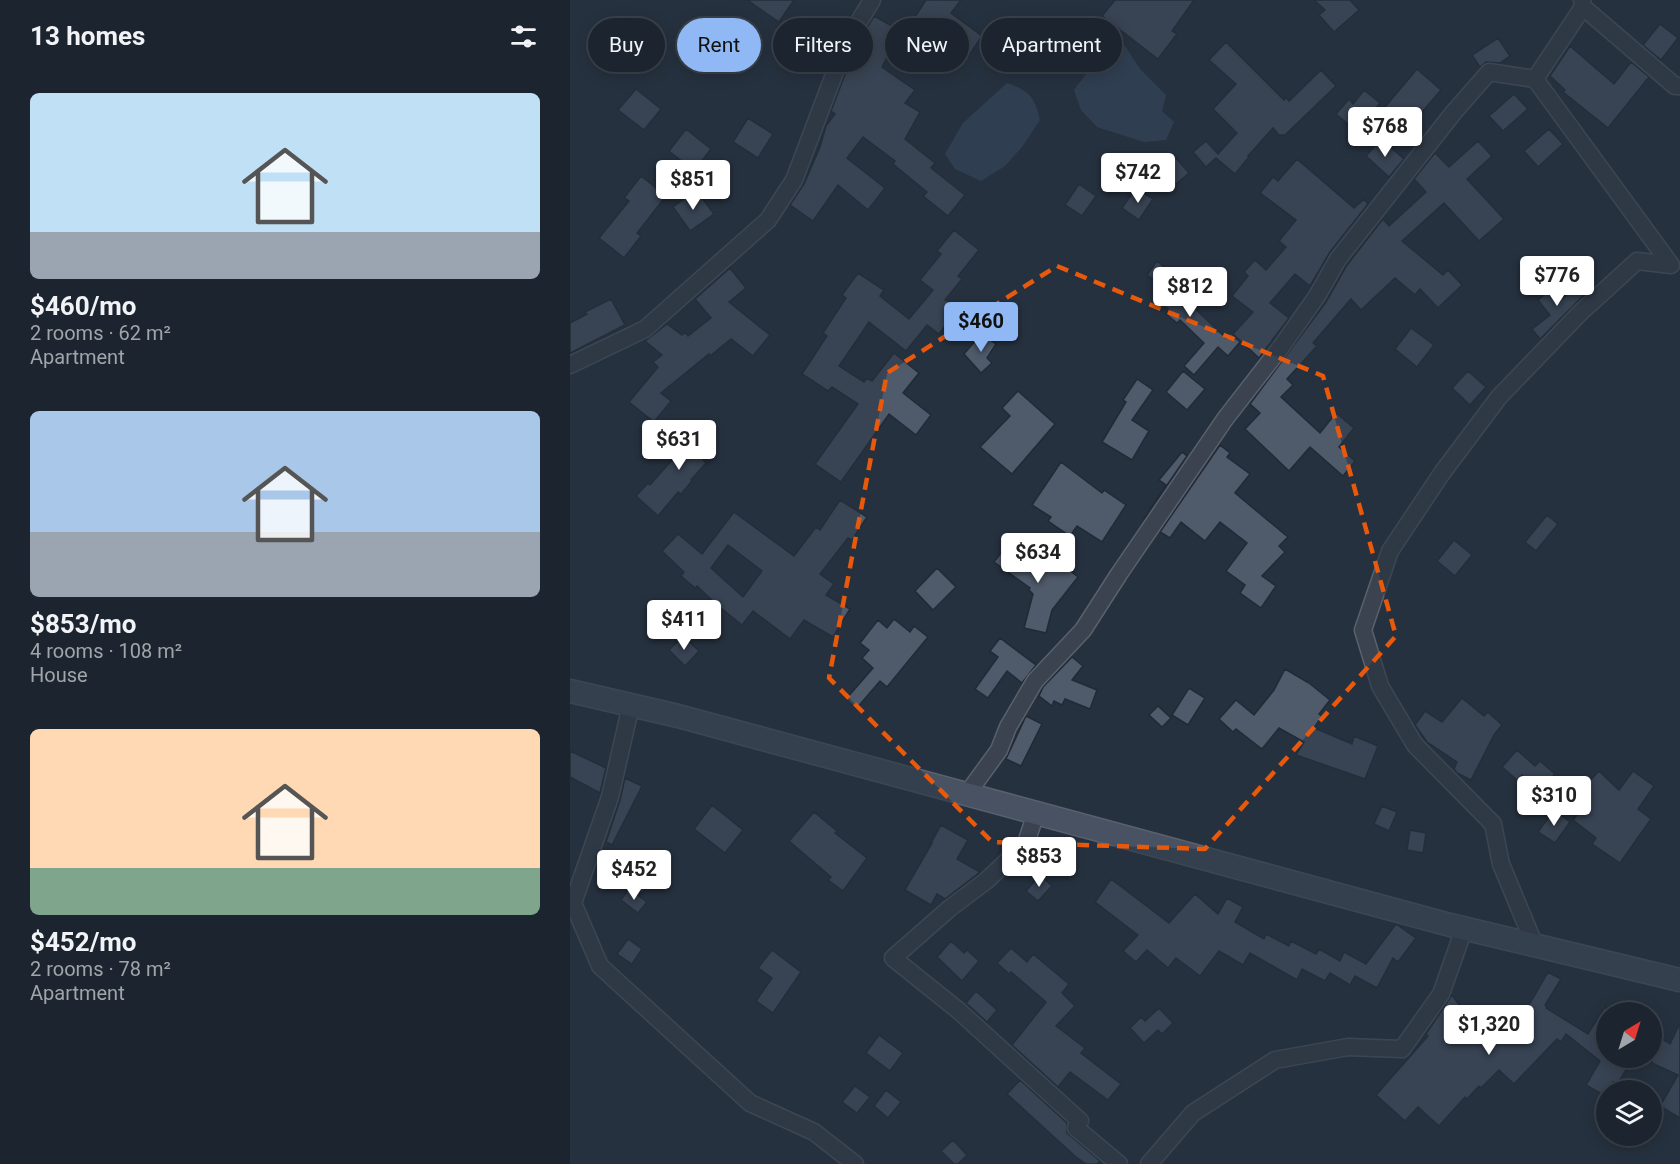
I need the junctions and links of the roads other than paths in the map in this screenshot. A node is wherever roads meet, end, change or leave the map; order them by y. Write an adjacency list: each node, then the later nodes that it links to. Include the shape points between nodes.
1 (872, 0): 5 (street, via 846,43 794,180 768,220 645,329)
2 (1582, 4): 3 (street); 4 (street, via 1675,86)
3 (1535, 79): 8 (street, via 1490,72 1370,217 1281,348 1225,418 1083,630 1035,681 999,750); 11 (street, via 1671,265 1637,261 1499,397 1390,551 1363,630 1380,686 1415,745 1493,824 1501,864)
4 (1680, 86)
5 (570, 365)
6 (570, 691): 7 (street)
7 (631, 705): 8 (street); 13 (street, via 610,797 573,903 600,966 750,1103 814,1132)
8 (967, 794): 9 (street)
9 (1035, 813): 10 (street); 14 (street, via 1026,843 893,958 1080,1121 1076,1128)
10 (1464, 928): 11 (street); 15 (street, via 1441,994 1402,1049 1347,1047 1275,1060 1193,1113)
11 (1534, 946): 12 (street)
12 (1680, 980)
13 (855, 1164)
14 (1119, 1164)
15 (1149, 1164)

